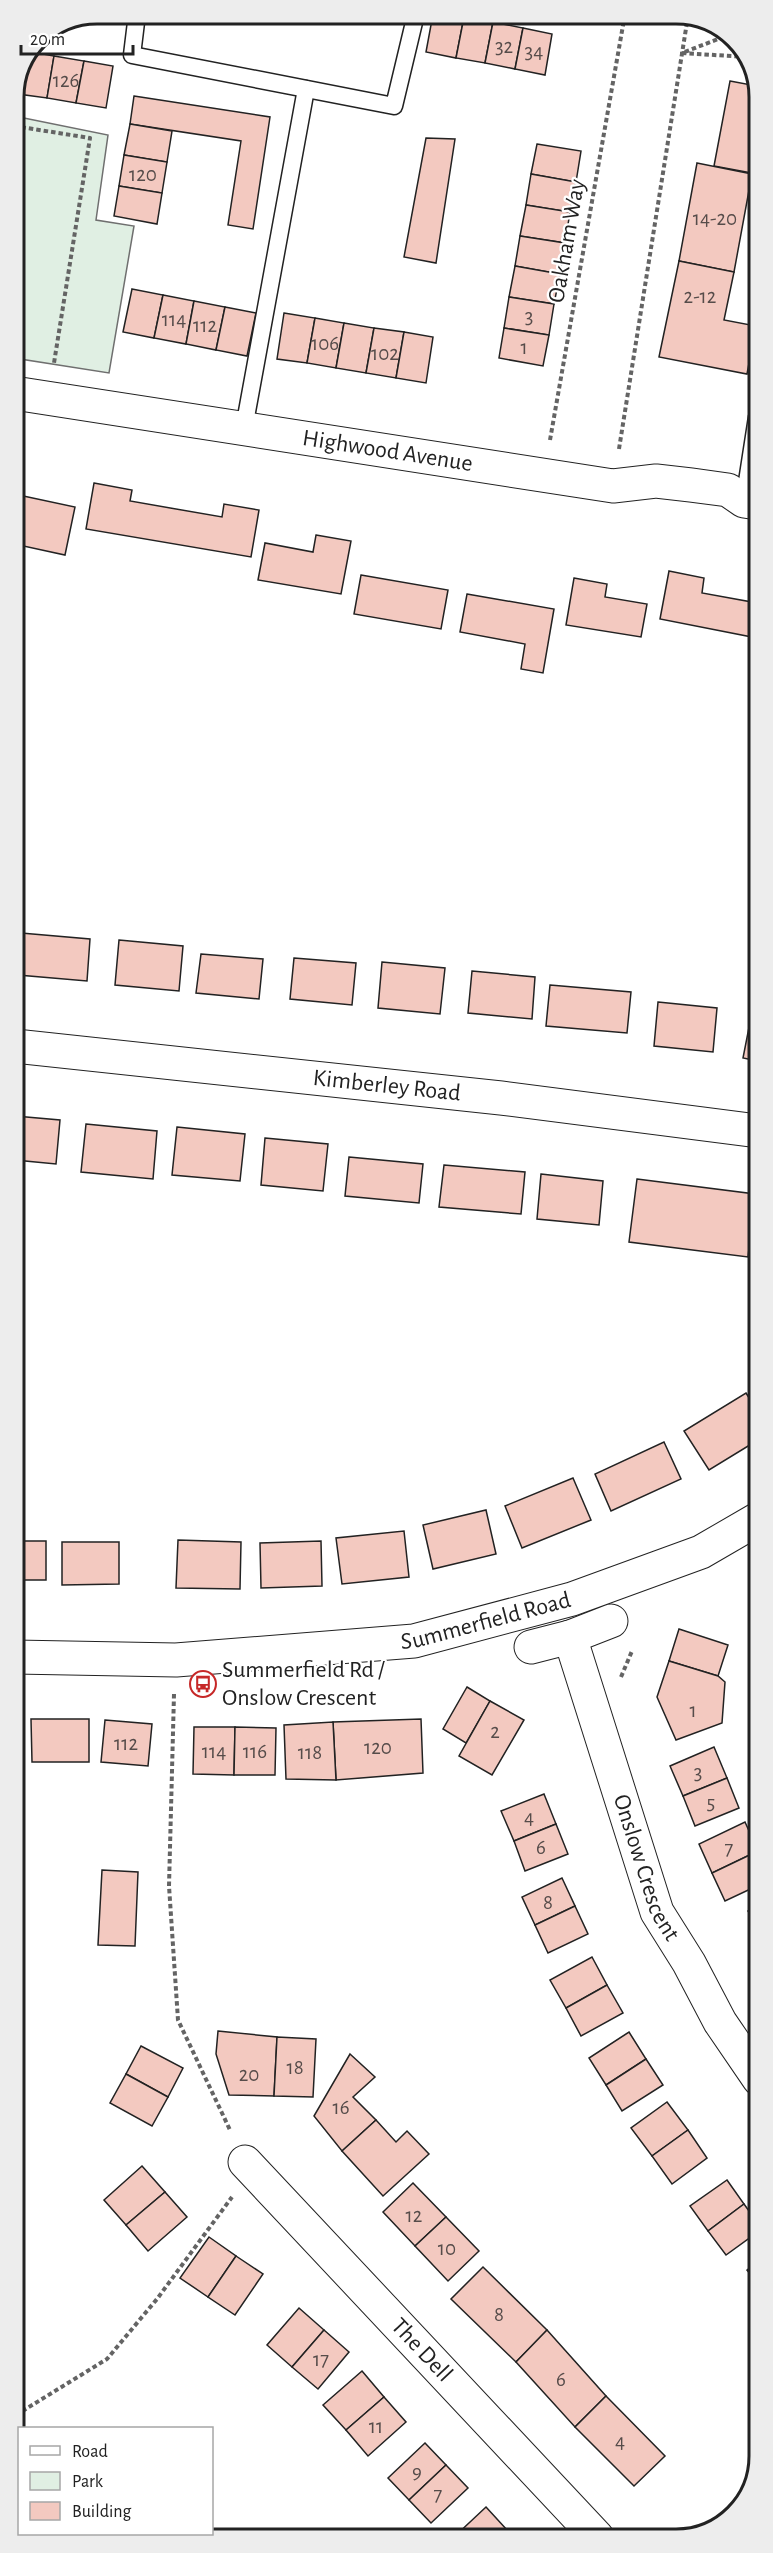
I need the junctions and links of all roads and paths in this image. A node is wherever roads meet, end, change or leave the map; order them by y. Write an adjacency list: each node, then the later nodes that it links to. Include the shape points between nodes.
1 (136, 24): 8 (lane, via 132,55)
2 (414, 24): 8 (lane, via 394,106)
3 (623, 24): 13 (path, Oakham Way)
4 (687, 25): 6 (path)
5 (720, 38): 6 (path)
6 (682, 53): 7 (path); 14 (path)
7 (737, 56)
8 (306, 89): 12 (lane)
9 (24, 128): 11 (path, via 90,138)
10 (24, 394): 11 (street, Highwood Avenue)
11 (48, 398): 12 (street, Highwood Avenue)
12 (244, 428): 13 (street, Highwood Avenue)
13 (544, 474): 14 (street, Highwood Avenue)
14 (613, 486): 15 (street, Highwood Avenue, via 668,482 728,490)
15 (749, 501)
16 (24, 1047): 17 (street, Kimberley Road, via 501,1098)
17 (749, 1130)
18 (749, 1525): 23 (street, Summerfield Road, via 701,1552 572,1599 414,1641)
19 (610, 1621): 20 (street)
20 (570, 1637): 21 (street); 24 (street, Onslow Crescent, via 657,1912)
21 (531, 1647)
22 (24, 1657): 23 (street, Summerfield Road)
23 (176, 1660): 25 (path, via 169,1886 178,2020)
24 (749, 2064)
25 (249, 2166): 26 (path, via 157,2300 107,2359); 27 (street, The Dell)
26 (24, 2410)
27 (589, 2529)

